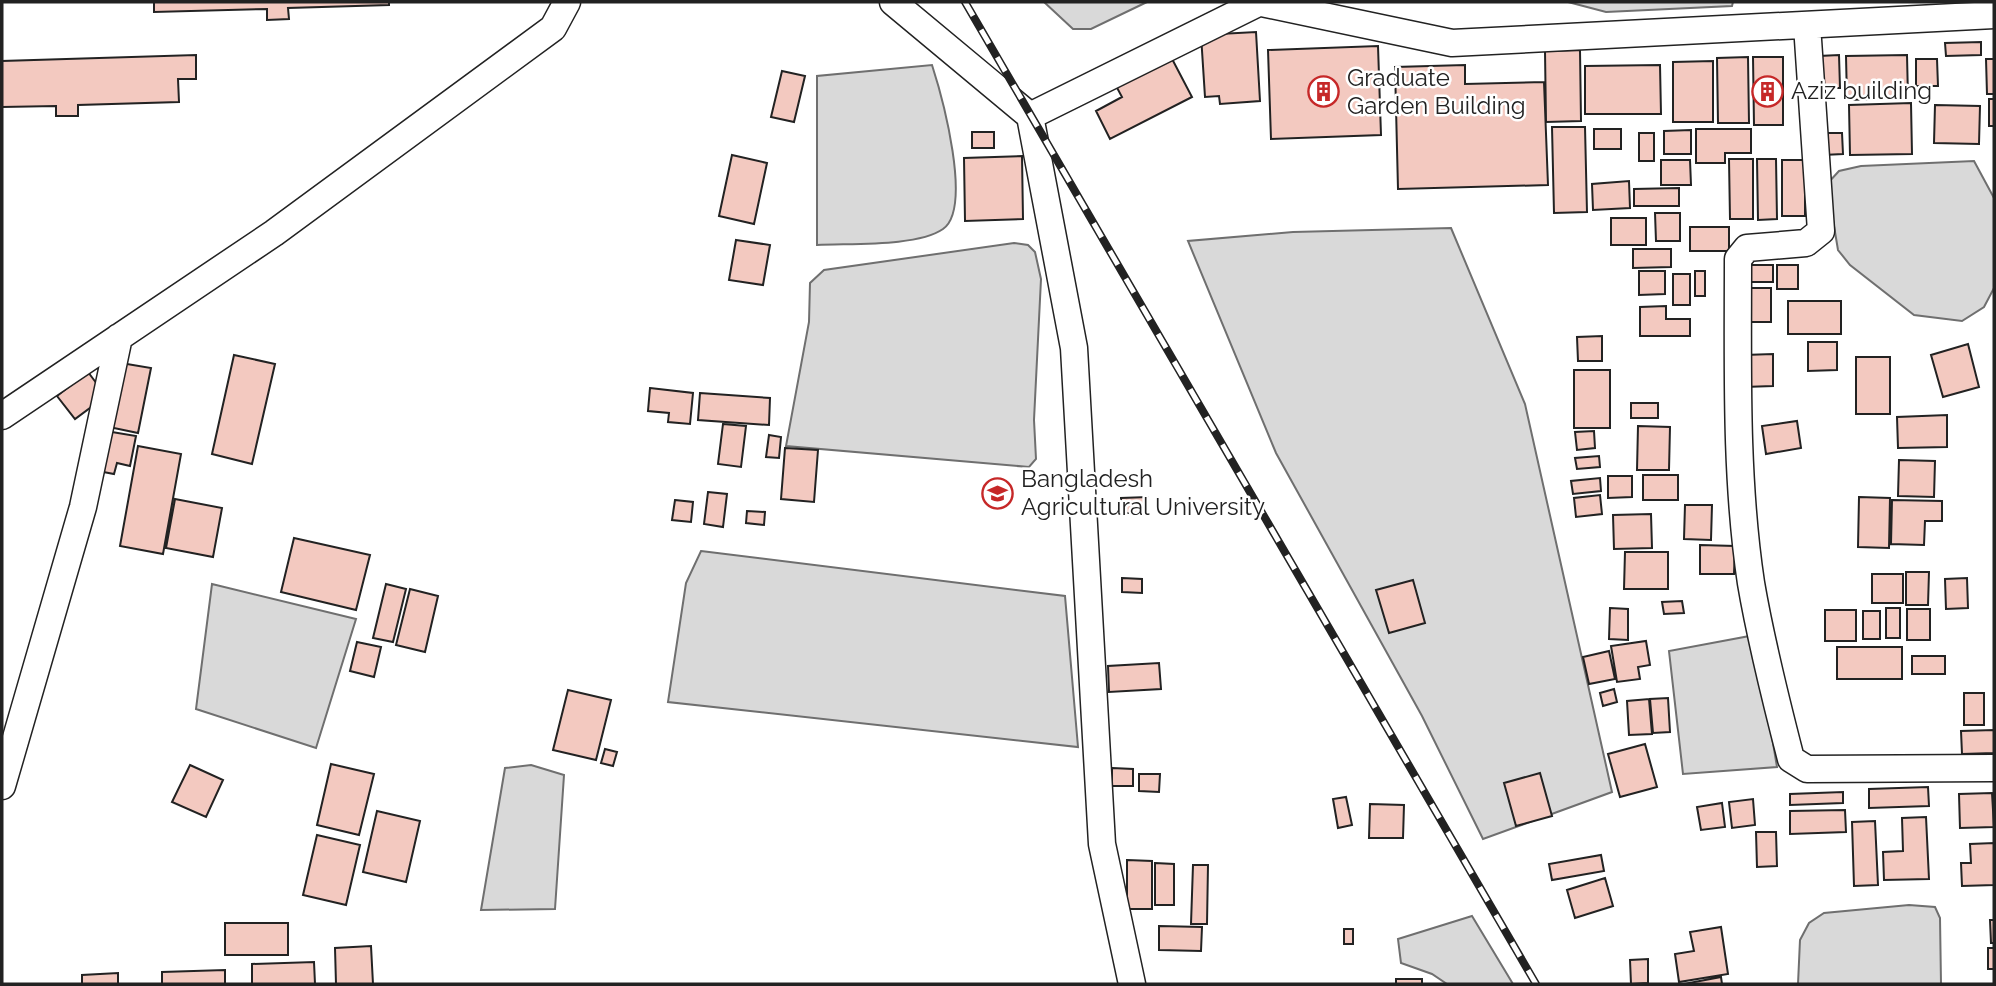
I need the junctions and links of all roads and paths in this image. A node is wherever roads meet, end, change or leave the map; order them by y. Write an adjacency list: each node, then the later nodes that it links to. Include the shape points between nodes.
1 (567, 2): 7 (street, via 553,28 274,233)
2 (893, 2): 6 (street)
3 (1257, 2): 5 (street, via 1452,43); 6 (street)
4 (1994, 15): 5 (street)
5 (1807, 25): 9 (street, via 1821,231 1806,243 1747,248 1738,259 1743,488 1751,582 1771,681 1791,759 1807,769)
6 (1030, 116): 11 (street, via 1074,348 1102,845)
7 (119, 337): 8 (street); 10 (street, via 83,507)
8 (2, 416)
9 (1994, 768)
10 (2, 786)
11 (1132, 984)

